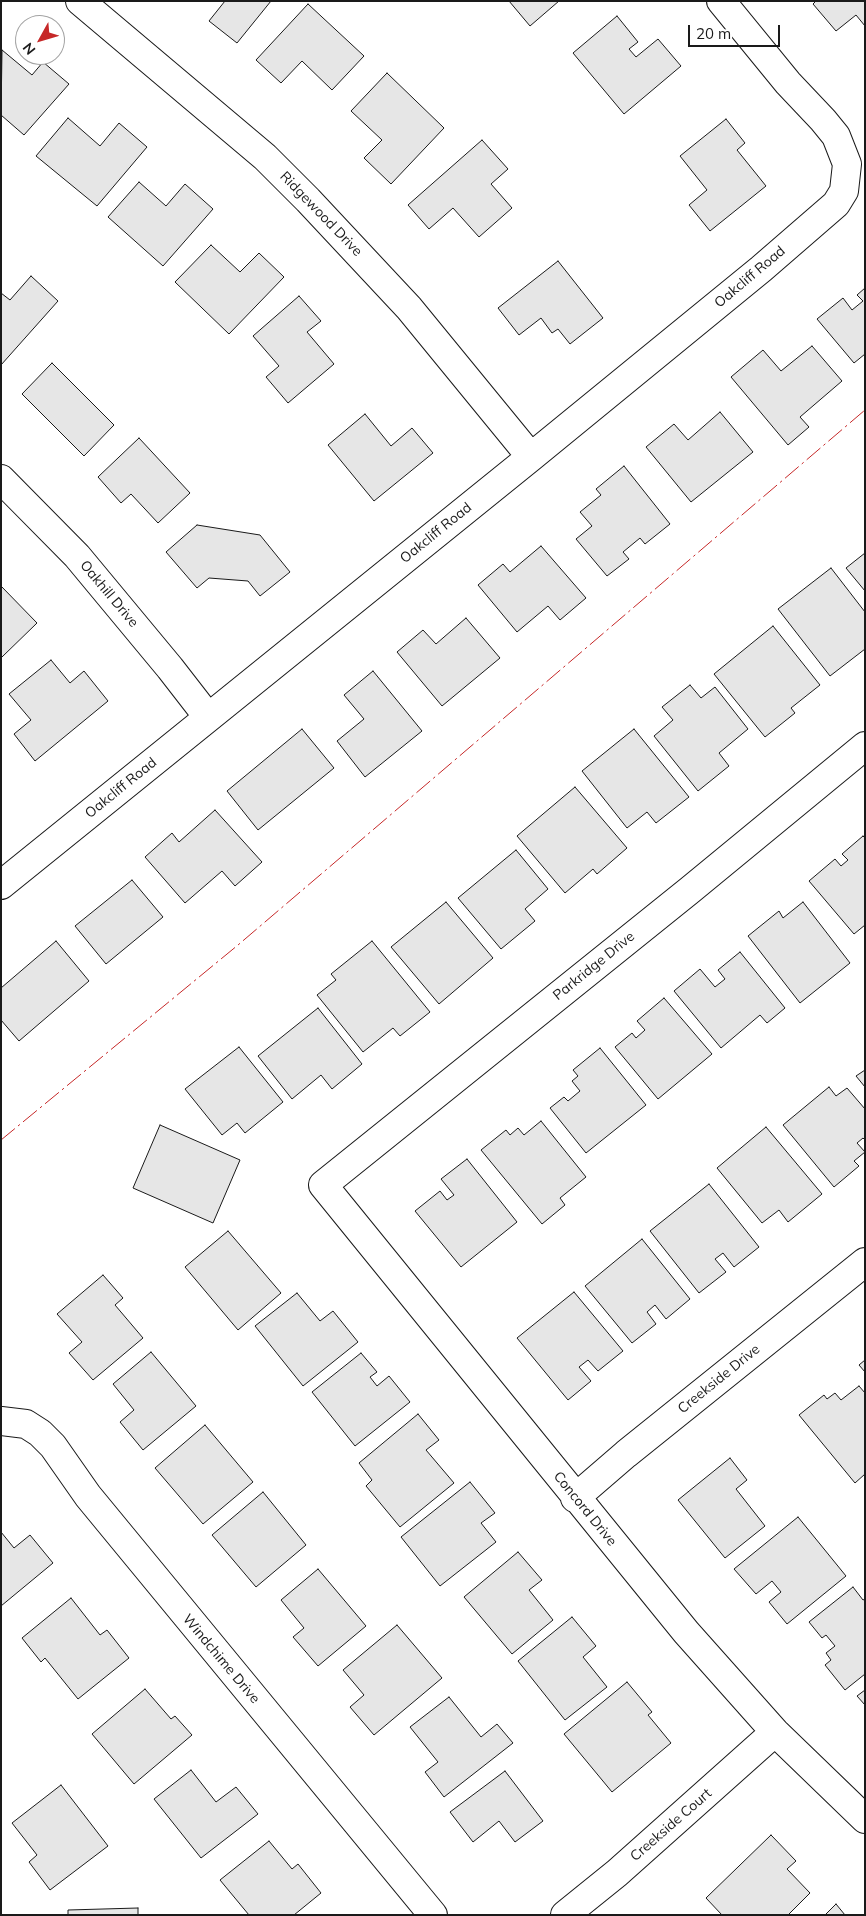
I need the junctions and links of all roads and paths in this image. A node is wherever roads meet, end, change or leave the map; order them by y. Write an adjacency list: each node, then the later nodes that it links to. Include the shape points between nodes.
1 (80, 1): 3 (street, Ridgewood Drive, via 264,157 308,200 409,308)
2 (721, 1): 3 (street, Oakcliff Road, via 836,136 847,164 844,191 836,204 761,269)
3 (531, 457): 5 (street, Oakcliff Road)
4 (1, 479): 5 (street, Oakhill Drive, via 77,556)
5 (208, 717): 7 (street, Oakcliff Road)
6 (865, 746): 8 (street, Parkridge Drive)
7 (1, 885)
8 (323, 1185): 11 (street, Concord Drive)
9 (865, 1262): 11 (street, Creekside Drive)
10 (1, 1421): 14 (street, Windchime Drive, via 26,1424 53,1446 100,1511)
11 (575, 1498): 12 (street, Concord Drive, via 686,1632)
12 (775, 1732): 13 (street, Concord Drive); 15 (street, Creekside Court, via 624,1867)
13 (865, 1819)
14 (433, 1915)
15 (565, 1915)

